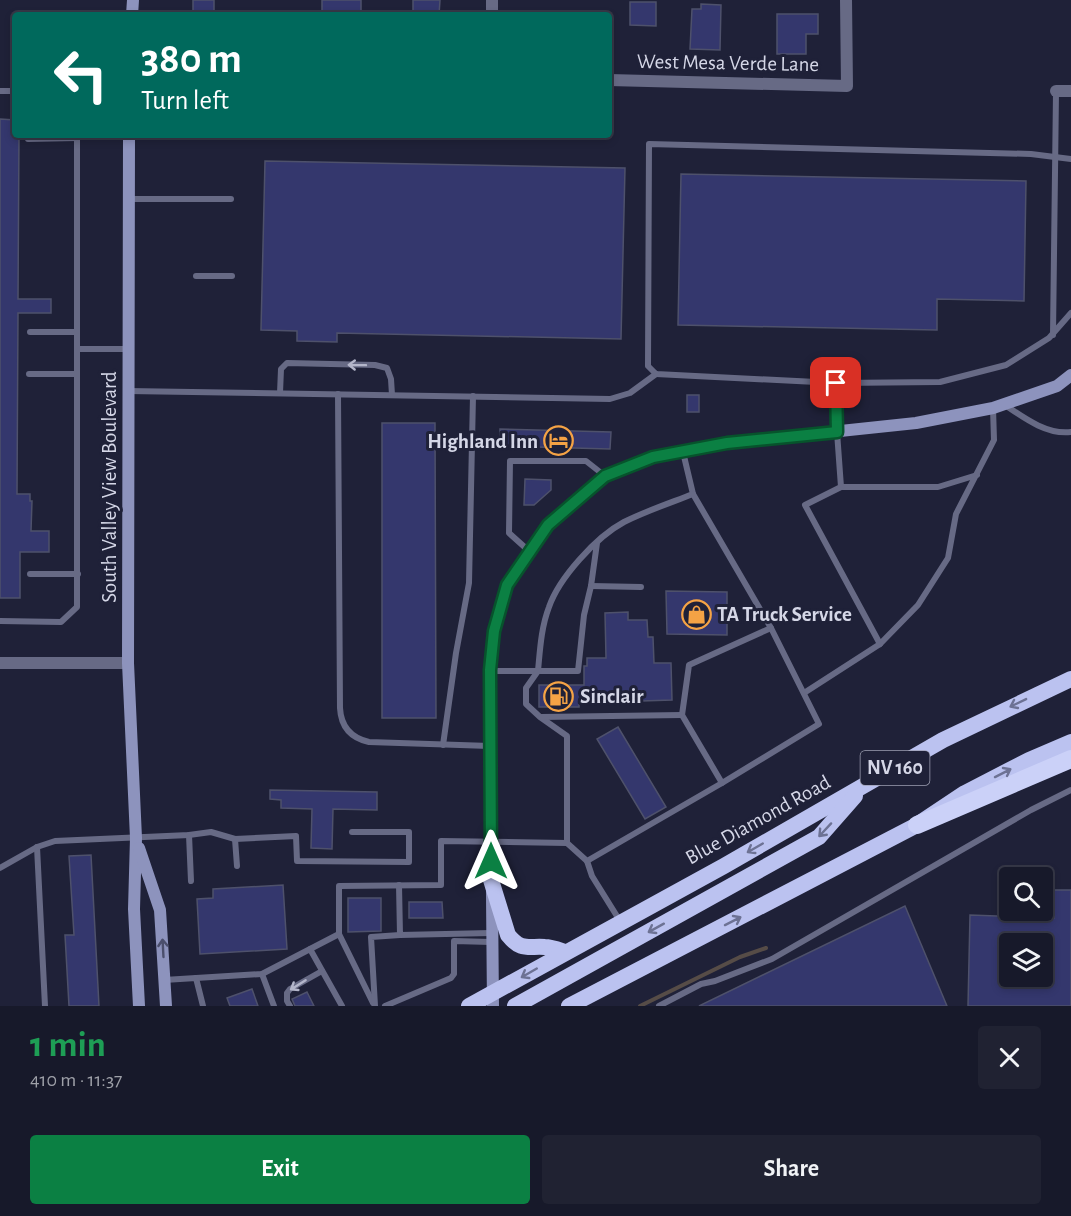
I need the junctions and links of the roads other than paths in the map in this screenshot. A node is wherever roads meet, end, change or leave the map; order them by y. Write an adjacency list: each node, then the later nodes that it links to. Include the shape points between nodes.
1 (846, 0): 2 (street, West Mesa Verde Lane, via 847,86)
2 (612, 80)
3 (1056, 91): 4 (street); 9 (lane)
4 (1071, 91)
5 (52, 138): 8 (lane)
6 (77, 138): 17 (lane)
7 (129, 138): 11 (main road, South Valley View Boulevard)
8 (28, 139)
9 (1055, 157): 10 (lane); 18 (lane); 23 (lane, via 649,144 648,366)
10 (1071, 159)
11 (129, 199): 12 (lane); 20 (main road, South Valley View Boulevard)
12 (231, 199)
13 (196, 276): 14 (lane)
14 (232, 276)
15 (1071, 313): 18 (lane)
16 (30, 332): 17 (lane)
17 (77, 332): 19 (lane)
18 (1053, 335): 25 (lane, via 1006,364 940,382)
19 (77, 349): 20 (lane); 22 (lane)
20 (129, 349): 26 (main road, South Valley View Boulevard)
21 (29, 374): 22 (lane)
22 (77, 374): 42 (lane)
23 (656, 374): 25 (lane); 30 (lane, via 630,393 610,399)
24 (1071, 375): 31 (main road, via 1057,386)
25 (836, 383): 32 (lane)
26 (129, 391): 27 (lane); 49 (main road, South Valley View Boulevard)
27 (280, 393): 28 (lane); 29 (lane, one-way to 27, via 387,368 287,363 281,369)
28 (338, 394): 29 (lane); 57 (lane, via 340,717 349,732 361,741)
29 (392, 395): 30 (lane)
30 (473, 396): 57 (lane, via 469,583)
31 (999, 406): 32 (main road, via 916,423); 33 (lane, via 1033,423 1061,433); 35 (lane, via 994,440)
32 (837, 432): 34 (main road); 37 (lane)
33 (1071, 432)
34 (683, 451): 36 (main road, via 653,457); 38 (lane)
35 (977, 475): 37 (lane, via 938,487); 47 (lane, via 956,514 948,558 918,605)
36 (605, 476): 40 (main road, via 548,525); 40 (lane, via 586,461 510,461 509,533)
37 (842, 488): 47 (lane, via 805,506)
38 (693, 494): 39 (lane, via 622,523); 46 (lane)
39 (597, 543): 43 (lane); 51 (lane, via 567,574 549,606)
40 (529, 551): 50 (main road, via 507,585 494,631)
41 (30, 574): 42 (lane)
42 (78, 574): 45 (lane, via 77,607 61,622)
43 (591, 586): 44 (lane); 51 (lane, via 578,670)
44 (641, 587)
45 (0, 621)
46 (771, 628): 53 (lane); 54 (lane, via 689,666)
47 (880, 644): 53 (lane)
48 (0, 663): 49 (street)
49 (128, 663): 66 (main road, South Valley View Boulevard)
50 (490, 670): 51 (lane); 58 (main road)
51 (538, 671): 55 (lane, via 526,688 526,704)
52 (1071, 679): 61 (highway, Blue Diamond Road / NV 160, one-way to 61, via 943,740)
53 (804, 693): 60 (lane, via 819,724)
54 (682, 715): 55 (lane); 60 (lane)
55 (540, 717): 69 (lane, via 567,736)
56 (1071, 742): 63 (highway, NV 160, one-way to 56, via 965,793)
57 (443, 745): 58 (lane)
58 (490, 746): 68 (main road)
59 (1071, 759): 63 (highway)
60 (722, 783): 71 (lane)
61 (863, 786): 77 (highway, Blue Diamond Road / NV 160, one-way to 77); 98 (highway, one-way to 98, via 819,837)
62 (1071, 790): 100 (lane, via 772,959 701,984)
63 (918, 825): 99 (highway, NV 160, one-way to 63)
64 (352, 832): 67 (lane, via 410,832 409,862 297,861 296,836)
65 (189, 835): 66 (lane); 67 (lane, via 211,832); 75 (lane)
66 (136, 838): 70 (lane, via 55,841); 86 (main road, South Valley View Boulevard, one-way to 66, via 160,910); 89 (main road, South Valley View Boulevard, via 134,909)
67 (235, 839): 72 (lane)
68 (491, 842): 69 (lane); 74 (main road); 76 (lane, via 441,841 441,885)
69 (567, 843): 71 (lane)
70 (37, 847): 73 (lane); 88 (lane)
71 (587, 861): 77 (lane, via 592,876)
72 (237, 866)
73 (0, 868)
74 (491, 880): 80 (main road); 82 (highway, via 514,943)
75 (191, 881)
76 (399, 885): 78 (lane, via 339,886); 79 (lane)
77 (621, 921): 82 (highway, Blue Diamond Road / NV 160)
78 (339, 934): 81 (lane); 95 (lane)
79 (400, 935): 80 (lane); 95 (lane, via 371,937)
80 (491, 937): 87 (main road); 96 (lane, via 454,941 451,978)
81 (310, 949): 83 (lane); 84 (lane)
82 (565, 952): 87 (highway, Blue Diamond Road / NV 160, one-way to 87)
83 (322, 971): 93 (lane, one-way to 93, via 290,988); 94 (lane)
84 (262, 974): 85 (lane); 92 (lane)
85 (196, 978): 86 (lane); 91 (lane)
86 (164, 980): 90 (main road, South Valley View Boulevard)
87 (492, 1000): 97 (highway, Blue Diamond Road / NV 160)
88 (45, 1006)
89 (139, 1006)
90 (166, 1006)
91 (203, 1006)
92 (274, 1006)
93 (290, 1006)
94 (342, 1006)
95 (375, 1006)
96 (385, 1006)
97 (469, 1006)
98 (515, 1006)
99 (569, 1006)
100 (659, 1006)

